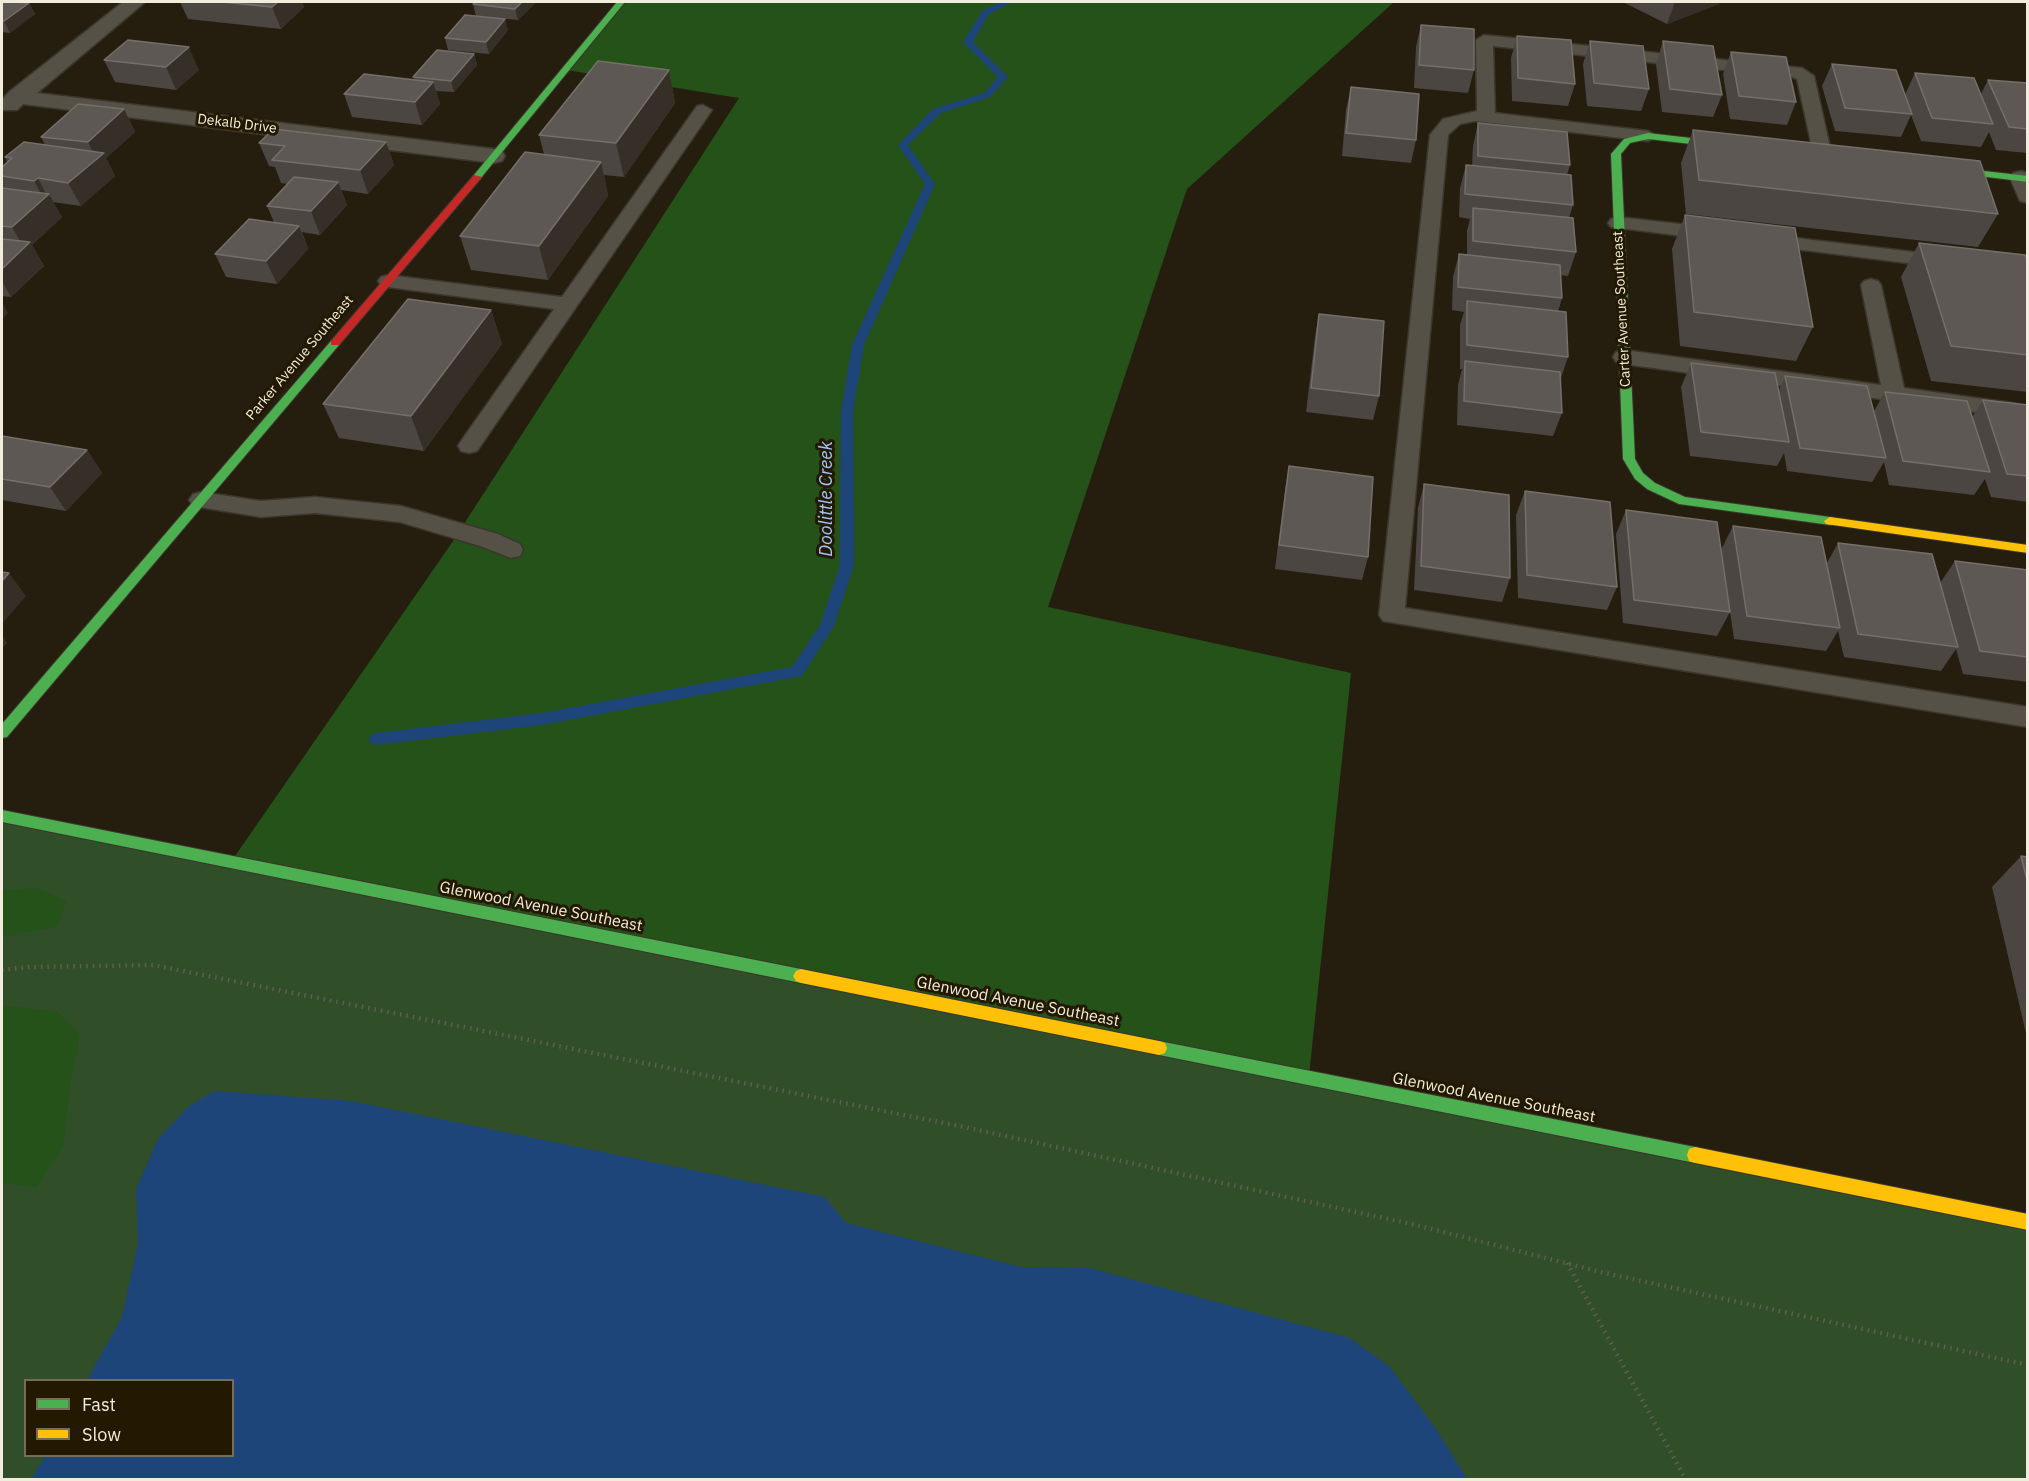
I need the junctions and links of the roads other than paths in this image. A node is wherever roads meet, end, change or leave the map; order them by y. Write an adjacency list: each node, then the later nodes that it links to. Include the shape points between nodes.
1 (135, 2): 3 (street)
2 (621, 2): 8 (street, Parker Avenue Southeast)
3 (9, 105): 8 (street, Dekalb Drive)
4 (703, 110): 16 (lane)
5 (1486, 117): 6 (lane); 9 (lane, via 1484,40 1796,72 1805,76); 24 (lane, via 1455,119 1443,126 1438,135 1392,615)
6 (1648, 136): 7 (street, Carter Avenue Southeast); 12 (street, Carter Avenue Southeast, via 1627,141 1616,154)
7 (1753, 148)
8 (494, 156): 14 (street, Parker Avenue Southeast)
9 (1823, 156)
10 (1928, 168): 11 (street)
11 (2025, 184)
12 (1618, 223): 13 (lane); 17 (street, Carter Avenue Southeast)
13 (1962, 264)
14 (388, 281): 16 (lane); 21 (street, Parker Avenue Southeast)
15 (1871, 285): 18 (lane)
16 (567, 304): 20 (lane)
17 (1624, 357): 18 (lane); 22 (street, Carter Avenue Southeast, via 1629,459 1639,478 1656,491 1683,501)
18 (1894, 394): 19 (lane)
19 (2012, 410)
20 (469, 446)
21 (201, 500): 23 (lane, via 261,509 315,505 401,514); 25 (street, Parker Avenue Southeast)
22 (2028, 549)
23 (512, 550)
24 (2028, 717)
25 (2, 733)
26 (2, 816): 27 (street, Glenwood Avenue Southeast)
27 (2028, 1222)

